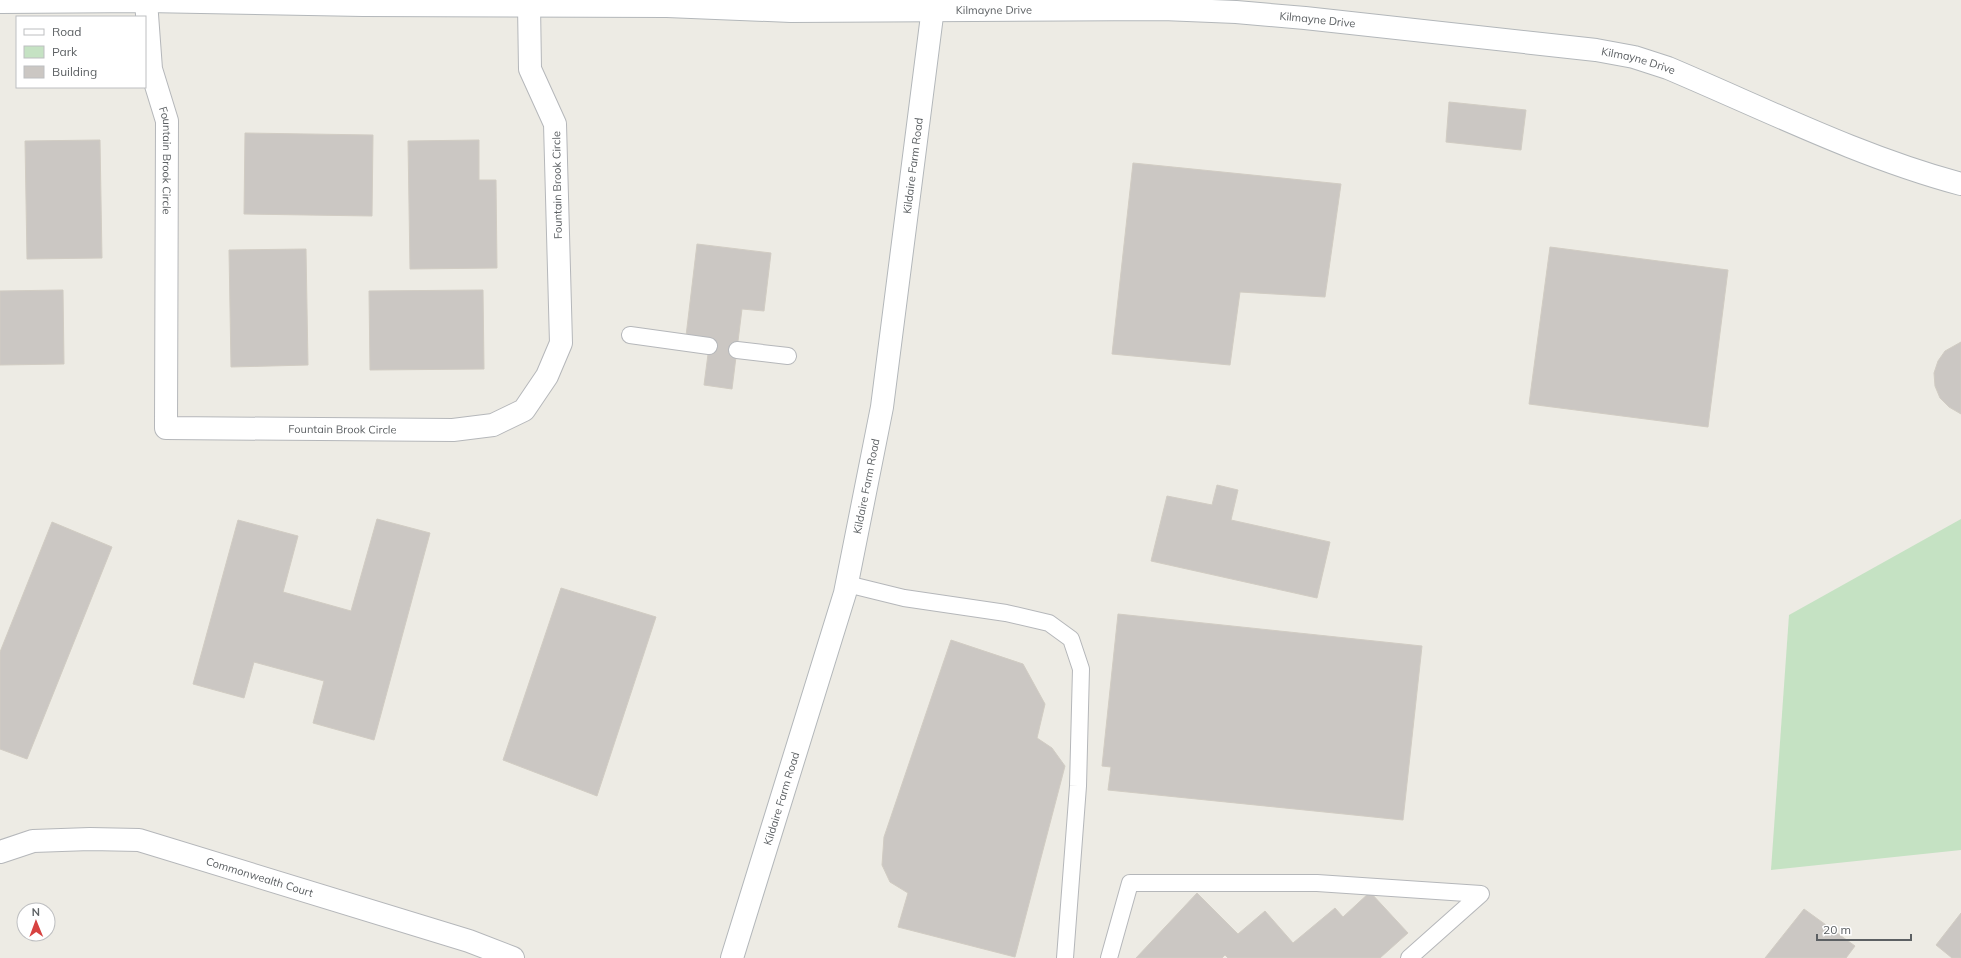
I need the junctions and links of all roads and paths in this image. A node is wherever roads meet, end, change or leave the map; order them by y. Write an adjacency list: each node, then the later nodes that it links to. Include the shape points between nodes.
1 (146, 1): 2 (street, Kilmayne Drive); 4 (street, Kilmayne Drive); 4 (street, Fountain Brook Circle, via 151,69 167,121 166,428 453,430 493,425 524,410 547,376 561,343 555,124 530,69)
2 (0, 2)
3 (667, 3): 4 (street, Kilmayne Drive); 5 (street, Kilmayne Drive, via 791,11)
4 (529, 5)
5 (933, 6): 6 (street, Kilmayne Drive, via 1236,12 1596,50 1634,57 1668,68 1868,154 1920,173); 11 (street, Kildaire Farm Road, via 882,407)
6 (1961, 184)
7 (630, 335): 8 (lane)
8 (709, 346)
9 (737, 350): 10 (lane)
10 (788, 356)
11 (847, 584): 14 (street, Kildaire Farm Road); 15 (lane, via 904,598 1006,613 1049,623 1071,638 1081,676 1078,786)
12 (0, 852): 13 (street, Commonwealth Court, via 34,841 139,840 469,941)
13 (513, 958)
14 (732, 958)
15 (1065, 958)
16 (1109, 958): 17 (lane, via 1130,884 1317,883 1482,894)
17 (1409, 958)

